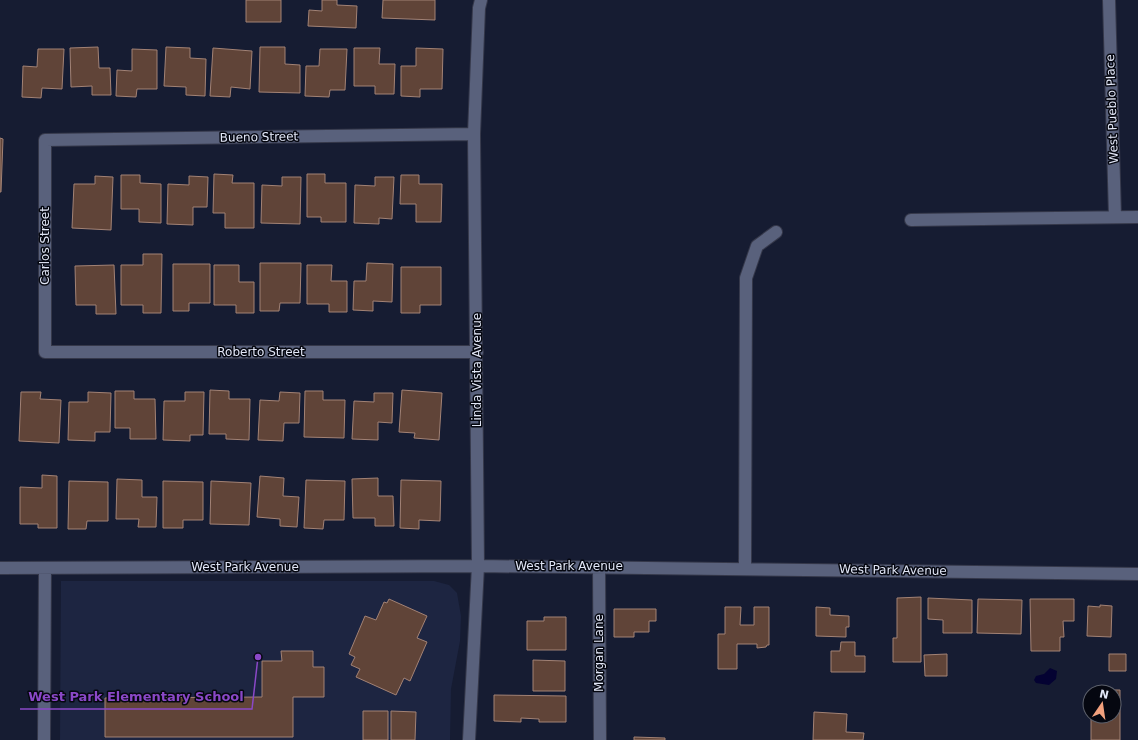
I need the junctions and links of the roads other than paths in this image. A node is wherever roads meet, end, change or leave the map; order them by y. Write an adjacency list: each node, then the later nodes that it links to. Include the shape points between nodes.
1 (481, 0): 3 (street, Linda Vista Avenue)
2 (1109, 0): 5 (street, West Pueblo Place)
3 (474, 134): 4 (street, Bueno Street); 10 (street, Linda Vista Avenue)
4 (45, 140): 9 (street, Carlos Street)
5 (1115, 217): 6 (street); 7 (street)
6 (1138, 217)
7 (911, 220)
8 (776, 232): 15 (street, via 757,246 746,278)
9 (46, 352): 10 (street, Roberto Street)
10 (477, 352): 11 (street, Linda Vista Avenue)
11 (478, 566): 12 (street, West Park Avenue); 14 (street, West Park Avenue); 18 (street, Linda Vista Avenue)
12 (599, 567): 15 (street, West Park Avenue); 19 (street, Morgan Lane)
13 (0, 568): 14 (street, West Park Avenue)
14 (45, 568): 17 (street)
15 (745, 568): 16 (street, West Park Avenue)
16 (1138, 574)
17 (44, 740)
18 (469, 740)
19 (600, 740)

